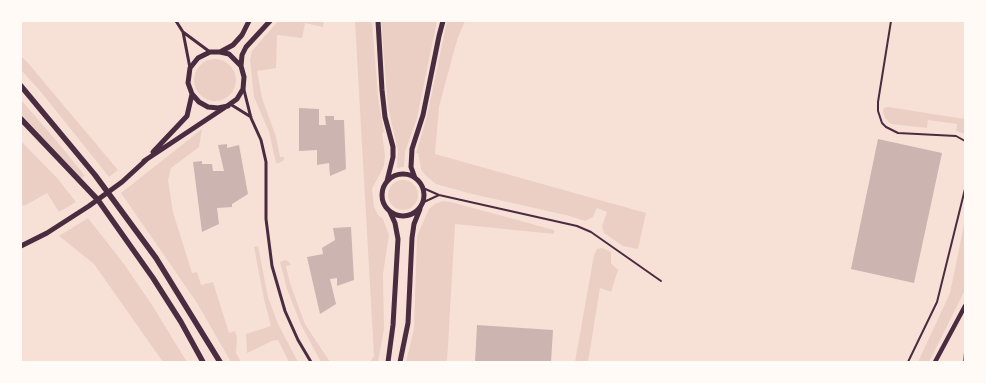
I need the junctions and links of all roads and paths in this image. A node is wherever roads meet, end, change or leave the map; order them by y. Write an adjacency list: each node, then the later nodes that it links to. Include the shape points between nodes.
1 (176, 21): 7 (street)
2 (249, 21): 9 (main road, via 233,45)
3 (270, 21): 10 (main road, via 246,47)
4 (378, 21): 21 (main road, via 385,117 393,147)
5 (443, 21): 20 (main road, via 421,126 412,149)
6 (891, 21): 18 (lane, via 878,102 882,122 898,133 956,136)
7 (182, 32): 8 (street); 11 (street)
8 (210, 52): 9 (main road); 11 (main road, via 198,58)
9 (220, 52): 10 (main road, via 228,54)
10 (241, 66): 13 (main road)
11 (190, 68): 14 (main road, via 188,83)
12 (21, 86): 32 (highway, via 95,175 156,258)
13 (243, 89): 15 (main road); 16 (street)
14 (192, 94): 15 (main road, via 208,107); 19 (main road, via 187,116)
15 (229, 105): 16 (street); 19 (main road)
16 (252, 118): 33 (street, via 266,162 266,219 272,266 285,311)
17 (21, 119): 31 (highway, via 98,200 153,278)
18 (965, 141)
19 (144, 161): 28 (main road, via 90,206)
20 (415, 178): 21 (main road, via 400,174); 22 (main road)
21 (387, 181): 27 (main road, via 382,194)
22 (423, 188): 24 (lane); 25 (main road)
23 (965, 189): 36 (lane, via 938,302)
24 (438, 195): 25 (lane); 29 (lane, via 577,226 591,232)
25 (424, 202): 26 (main road)
26 (420, 209): 27 (main road, via 402,217); 35 (main road, via 412,238 408,323)
27 (390, 212): 34 (main road, via 398,239)
28 (21, 246)
29 (661, 281)
30 (965, 306): 37 (main road)
31 (203, 362)
32 (220, 362)
33 (311, 362)
34 (388, 362)
35 (400, 362)
36 (908, 362)
37 (935, 362)

